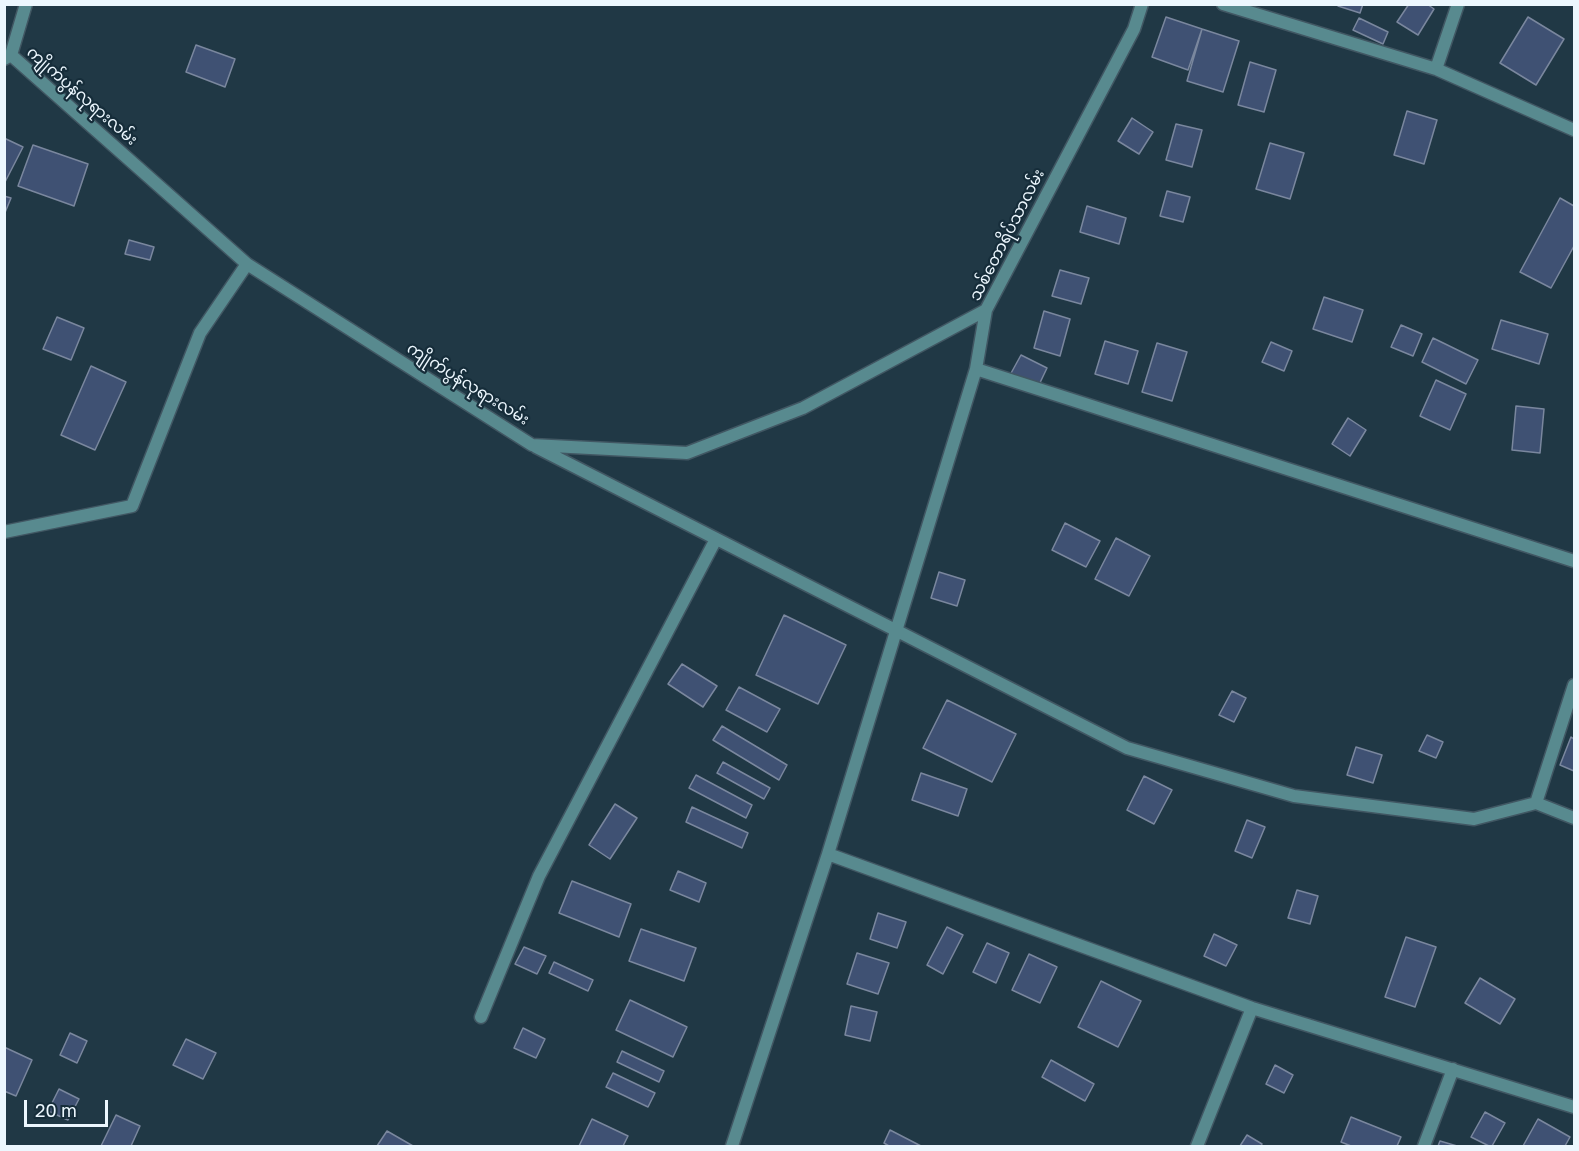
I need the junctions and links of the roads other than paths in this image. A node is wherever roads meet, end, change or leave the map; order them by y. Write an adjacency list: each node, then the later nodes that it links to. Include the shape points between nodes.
1 (26, 4): 5 (street)
2 (1142, 4): 9 (street, သစ်တောရိပ်သာလမ်း, via 1134,29)
3 (1223, 4): 6 (street)
4 (1458, 4): 6 (street)
5 (8, 57): 8 (street, ကျိုက်ပွန်လုရားလမ်း)
6 (1436, 69): 7 (street)
7 (1575, 130)
8 (247, 264): 11 (street, ကျိုက်ပွန်လုရားလမ်း); 12 (street, via 200,333 132,506)
9 (986, 310): 10 (street, သစ်တောရိပ်သာလမ်း); 11 (street, ကျိုက်ပွန်လုရားလမ်း, via 803,408 687,453)
10 (976, 369): 14 (street); 15 (street, သစ်တောရိပ်သာလမ်း)
11 (532, 444): 13 (street)
12 (4, 532)
13 (716, 539): 15 (street); 21 (street, via 539,876)
14 (1575, 561)
15 (896, 631): 17 (street, via 1127,748 1294,796 1474,819); 19 (street, သစ်တောရိပ်သာလမ်း)
16 (1575, 685): 17 (street)
17 (1536, 803): 18 (street)
18 (1575, 818)
19 (828, 854): 20 (street); 24 (street, သစ်တောရိပ်သာလမ်း)
20 (1252, 1008): 22 (street); 25 (street)
21 (481, 1017)
22 (1453, 1070): 23 (street); 26 (street)
23 (1575, 1107)
24 (732, 1146)
25 (1197, 1146)
26 (1424, 1146)

